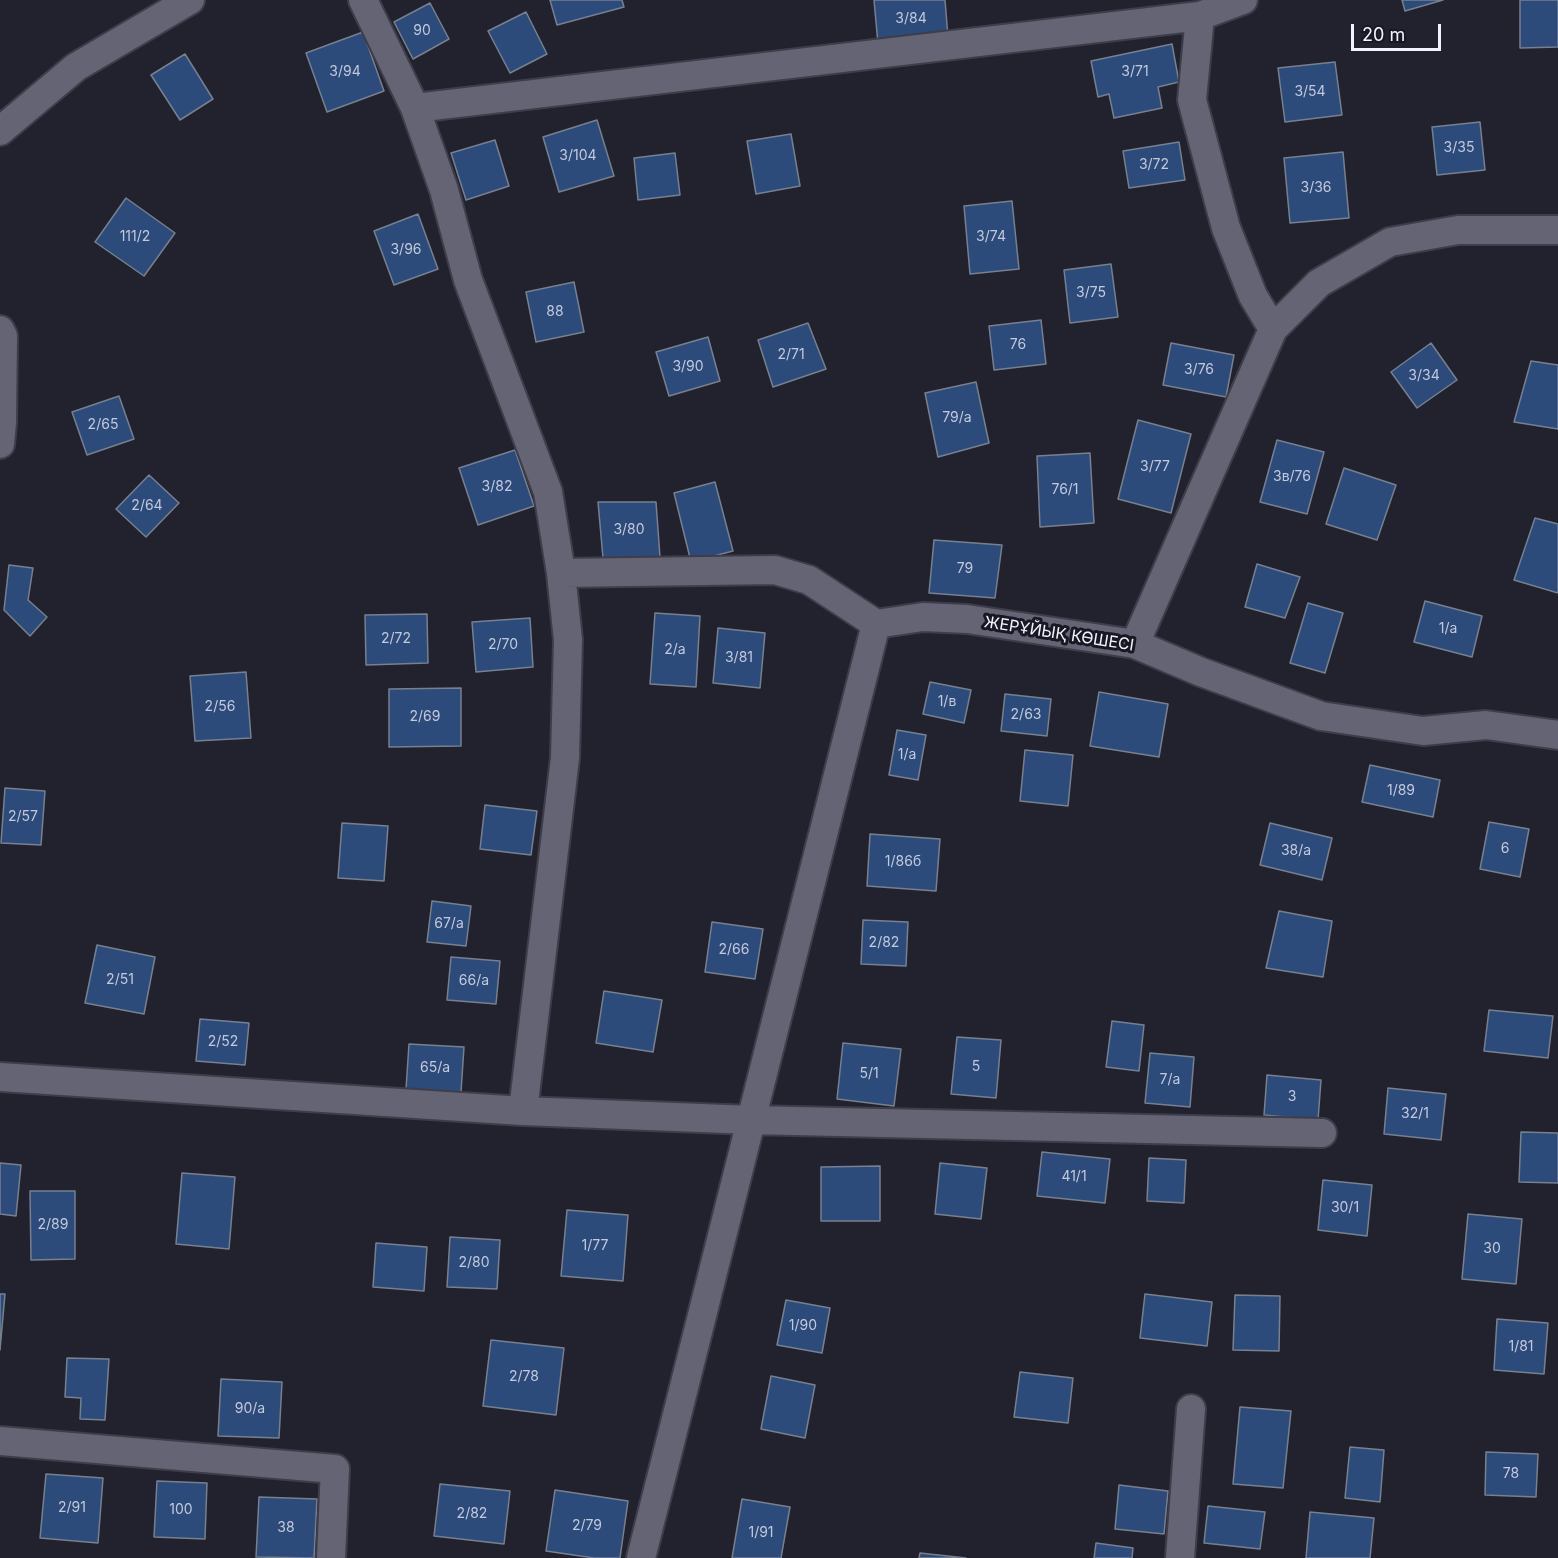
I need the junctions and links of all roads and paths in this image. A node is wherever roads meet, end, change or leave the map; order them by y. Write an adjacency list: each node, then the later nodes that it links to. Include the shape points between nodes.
1 (190, 0): 6 (street, via 76,67)
2 (363, 0): 5 (street)
3 (1243, 0): 4 (street)
4 (1200, 16): 5 (street); 8 (street, via 1192,100 1226,228 1253,296)
5 (415, 108): 11 (street, via 444,190 468,280 548,492)
6 (0, 131)
7 (1558, 230): 8 (street, via 1458,230 1390,242 1319,283)
8 (1273, 328): 13 (street)
9 (0, 330): 10 (street)
10 (0, 444)
11 (561, 573): 12 (street, via 776,570 809,580); 16 (street, via 568,640 565,758)
12 (876, 624): 13 (street, ЖЕРҰЙЫҚ КӨШЕСІ, via 923,617 967,619); 17 (street)
13 (1135, 644): 14 (street, ЖЕРҰЙЫҚ КӨШЕСІ, via 1321,716 1423,731 1486,725)
14 (1558, 735)
15 (0, 1077): 16 (street)
16 (523, 1111): 17 (street)
17 (751, 1120): 18 (street); 22 (street)
18 (1322, 1133)
19 (1191, 1409): 23 (street)
20 (0, 1441): 21 (street, via 335,1469)
21 (331, 1558)
22 (641, 1558)
23 (1180, 1558)

